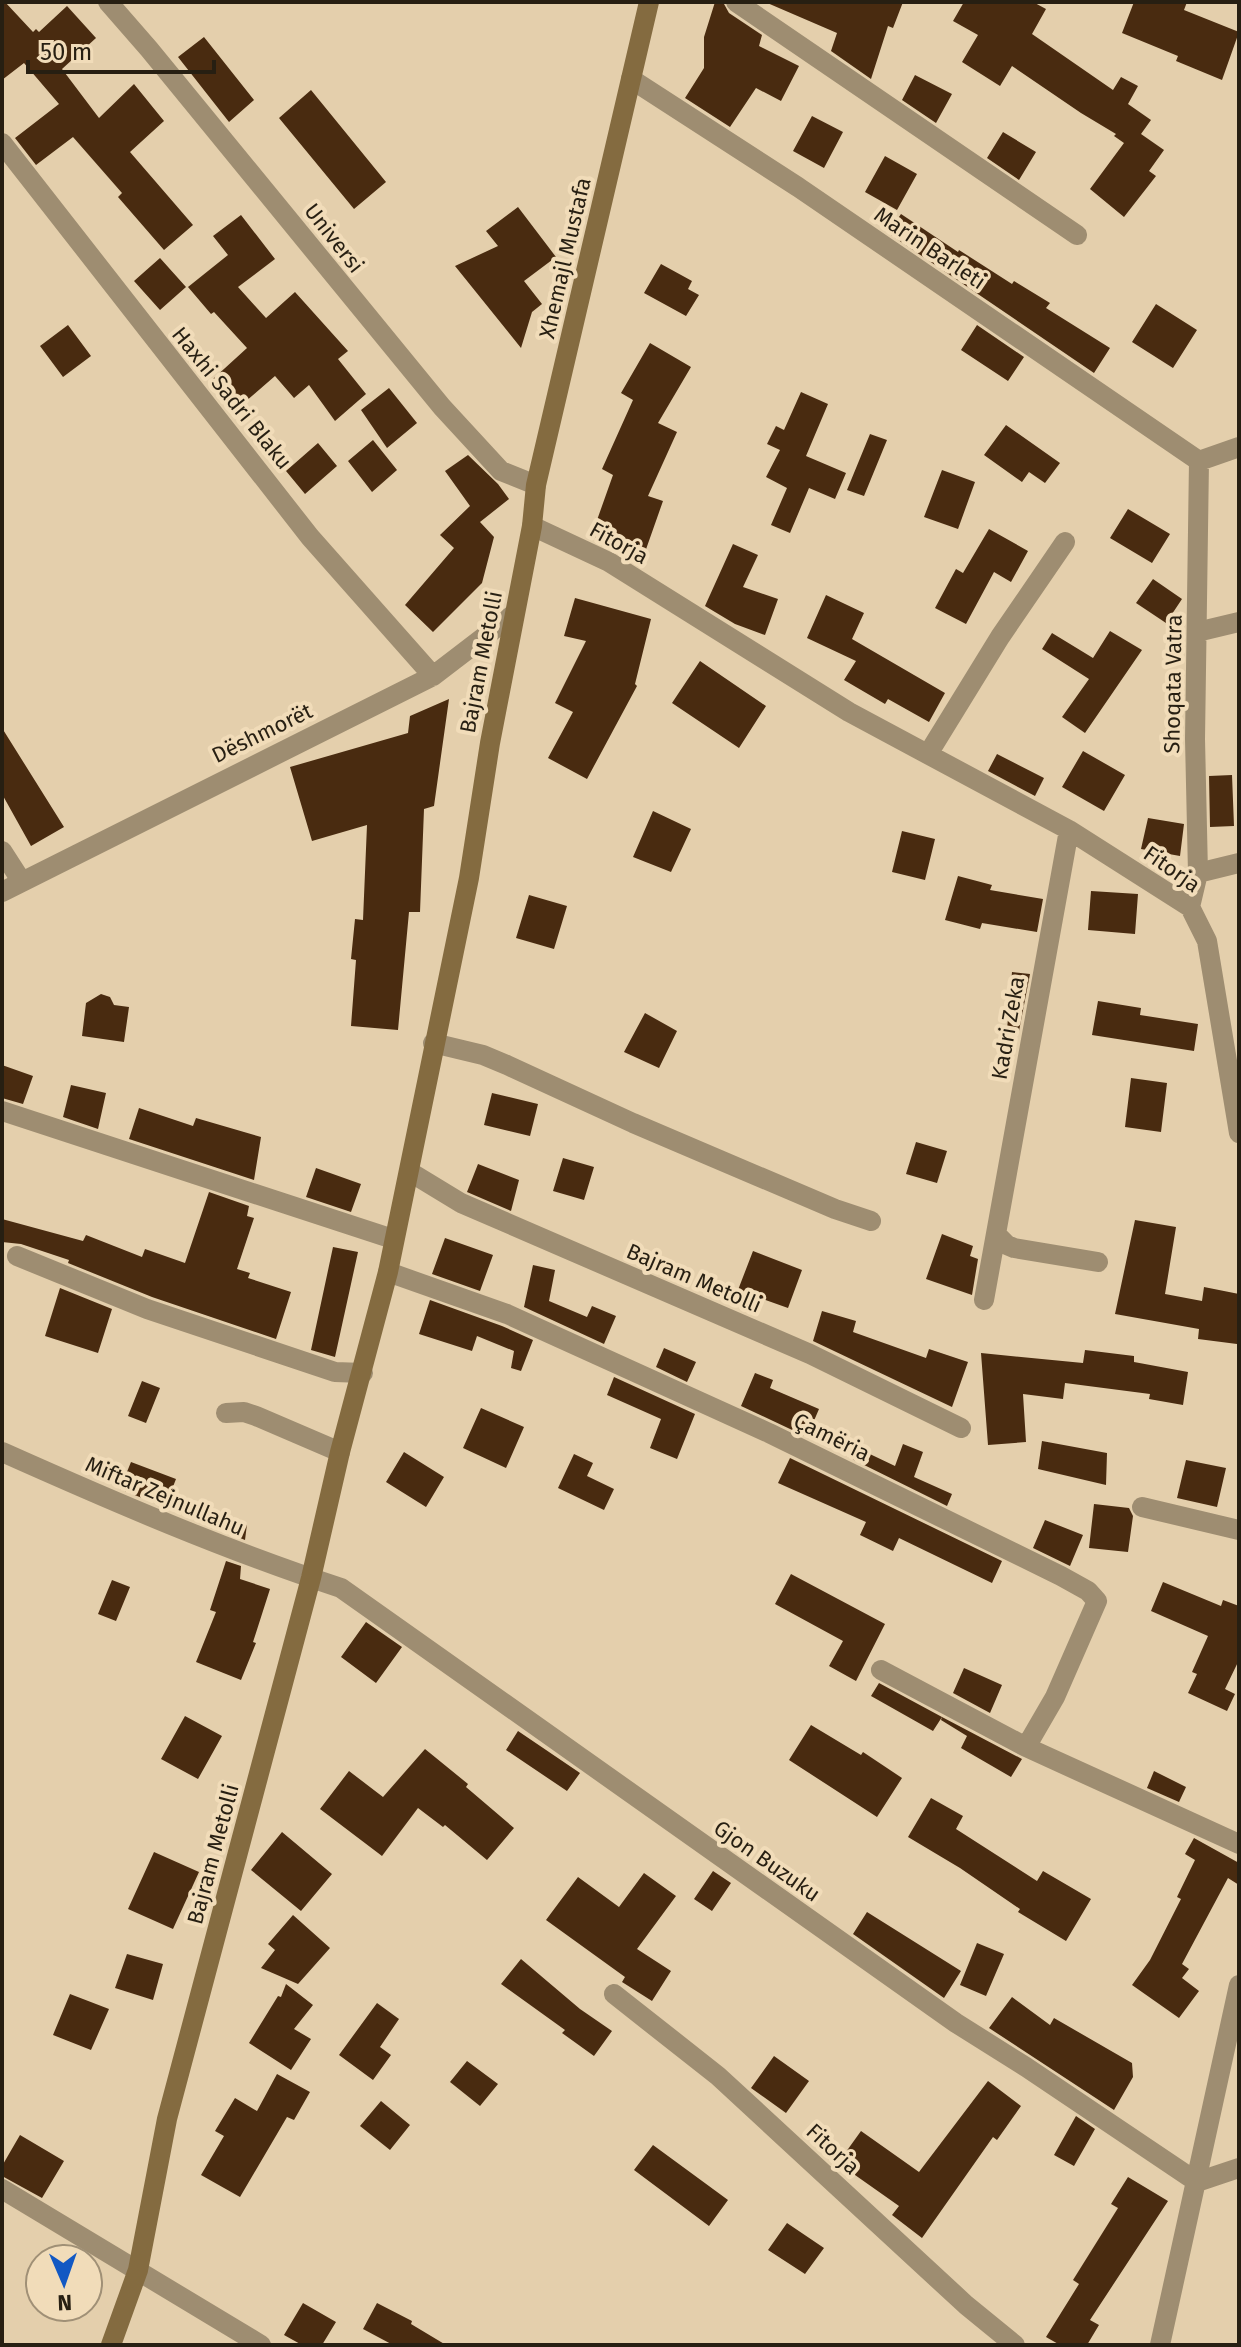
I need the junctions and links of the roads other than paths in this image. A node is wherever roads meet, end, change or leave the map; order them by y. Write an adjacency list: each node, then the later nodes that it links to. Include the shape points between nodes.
1 (108, 2): 9 (street, Universi, via 442,407 501,471)
2 (649, 2): 4 (main road, Xhemajl Mustafa)
3 (736, 2): 6 (street)
4 (631, 79): 8 (street, Marin Barleti); 9 (main road, Xhemajl Mustafa)
5 (2, 143): 15 (street, Haxhi Sadri Blaku, via 310,537)
6 (1077, 235)
7 (1239, 447): 8 (street)
8 (1199, 461): 14 (street, Shoqata Vatra)
9 (536, 485): 10 (main road, Xhemajl Mustafa)
10 (532, 526): 12 (main road, Bajram Metolli); 16 (street, Fitorja, via 609,562 849,712)
11 (1065, 542): 16 (street)
12 (514, 614): 15 (street, Dëshmorët); 24 (main road, Bajram Metolli, via 469,878)
13 (1239, 622): 14 (street)
14 (1197, 632): 20 (street, Shoqata Vatra)
15 (433, 676): 21 (street, Dëshmorët)
16 (928, 754): 17 (street, Fitorja)
17 (1069, 830): 23 (street, Fitorja); 29 (street, Kadri Zeka)
18 (2, 851): 21 (street)
19 (1239, 863): 20 (street)
20 (1198, 873): 23 (street, Shoqata Vatra)
21 (22, 882): 22 (street, Dëshmorët)
22 (2, 892)
23 (1190, 907): 26 (street, Fitorja, via 1207,941)
24 (433, 1043): 27 (main road, Bajram Metolli); 28 (street, via 483,1055)
25 (2, 1111): 30 (street)
26 (1239, 1133)
27 (410, 1172): 30 (main road, Bajram Metolli); 37 (street, Bajram Metolli, via 461,1203 810,1354)
28 (871, 1221)
29 (996, 1234): 32 (street, via 1014,1248); 34 (street, Kadri Zeka)
30 (393, 1239): 33 (main road, Bajram Metolli)
31 (17, 1256): 35 (street, via 176,1319 335,1372)
32 (1098, 1262)
33 (388, 1272): 35 (main road, Bajram Metolli); 44 (street, Çamëria, via 507,1314 769,1433 1088,1591 1097,1601 1055,1697)
34 (984, 1300)
35 (363, 1373): 39 (main road, Bajram Metolli)
36 (226, 1413): 39 (street, via 256,1416)
37 (961, 1428)
38 (2, 1452): 42 (street, Miftar Zejnullahu, via 135,1512)
39 (340, 1452): 42 (main road, Bajram Metolli)
40 (1142, 1507): 41 (street)
41 (1239, 1530)
42 (311, 1578): 49 (street, Gjon Buzuku, via 341,1588 956,2023); 51 (main road, Bajram Metolli, via 167,2119)
43 (881, 1670): 44 (street)
44 (1026, 1747): 45 (street)
45 (1239, 1844)
46 (1239, 1985): 49 (street)
47 (614, 1994): 54 (street, Fitorja, via 718,2076)
48 (1239, 2168): 49 (street)
49 (1197, 2182): 55 (street)
50 (2, 2189): 51 (street)
51 (138, 2270): 52 (main road, Bajram Metolli); 53 (street)
52 (111, 2345)
53 (261, 2345)
54 (1015, 2345)
55 (1160, 2345)

